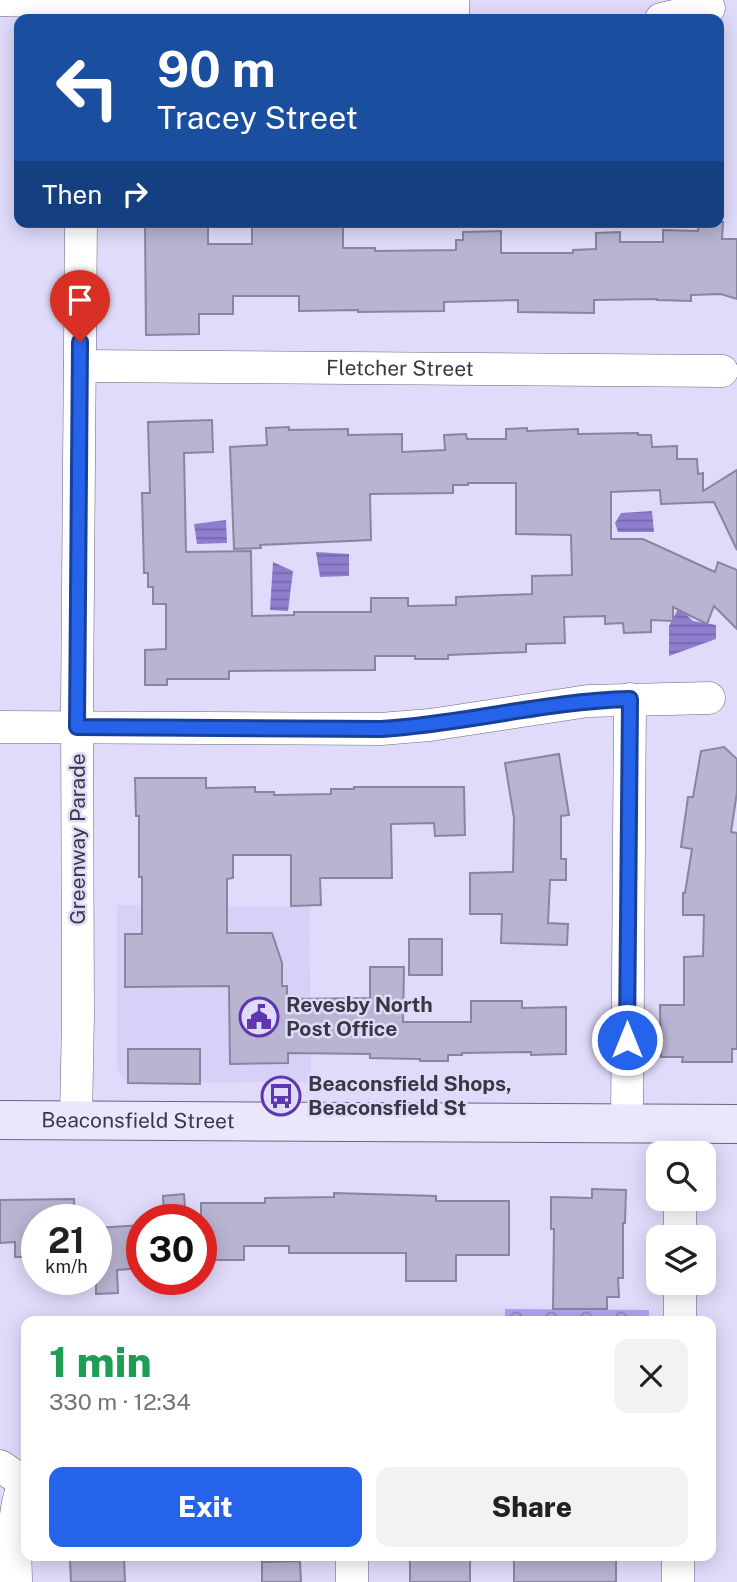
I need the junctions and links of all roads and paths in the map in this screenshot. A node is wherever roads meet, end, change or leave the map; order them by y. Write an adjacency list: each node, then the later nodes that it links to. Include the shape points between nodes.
1 (0, 1): 4 (street, via 34,1)
2 (709, 8): 6 (street)
3 (461, 11): 5 (street)
4 (76, 14)
5 (234, 14)
6 (683, 14)
7 (81, 228): 8 (street, Greenway Parade)
8 (80, 366): 9 (street, Fletcher Street); 13 (street, Greenway Parade)
9 (722, 371)
10 (709, 698): 11 (street)
11 (630, 699): 13 (street, via 381,729); 16 (street)
12 (0, 727): 13 (street)
13 (77, 727): 15 (street, Greenway Parade)
14 (0, 1119): 15 (main road, Beaconsfield Street)
15 (76, 1120): 16 (main road, Beaconsfield Street)
16 (627, 1123): 18 (main road, Beaconsfield Street)
17 (737, 1124): 18 (main road, Beaconsfield Street)
18 (680, 1139)
19 (680, 1295): 20 (street)
20 (680, 1316)
21 (17, 1477): 24 (street)
22 (352, 1561): 25 (street)
23 (678, 1561): 26 (street)
24 (16, 1582)
25 (352, 1582)
26 (678, 1582)

